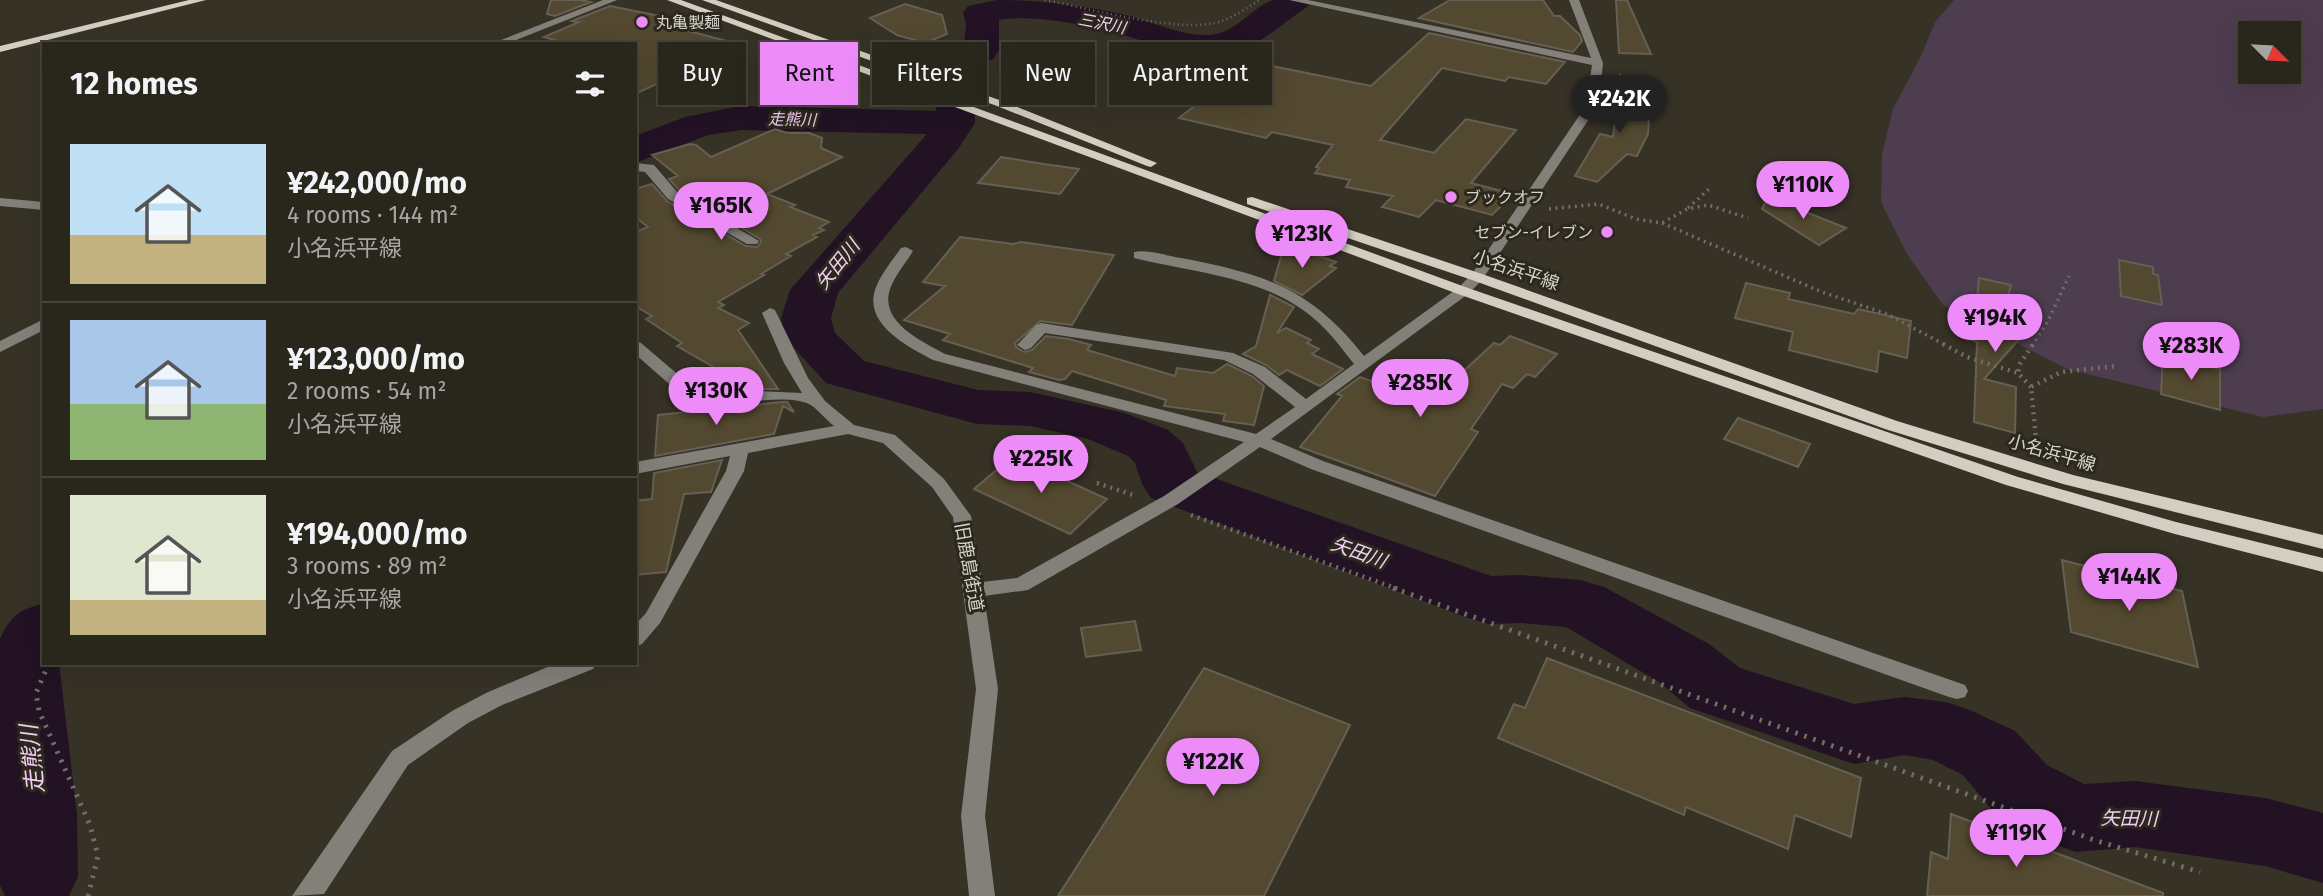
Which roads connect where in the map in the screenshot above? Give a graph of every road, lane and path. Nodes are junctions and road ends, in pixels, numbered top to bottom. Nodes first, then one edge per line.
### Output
1 (201, 0) edge
2 (612, 0) edge
3 (672, 0) edge
4 (707, 0) edge
5 (1045, 0) edge
6 (1261, 0) edge
7 (1294, 0) edge
8 (1574, 0) edge
9 (501, 42) edge
10 (0, 49) edge
11 (1598, 63) junction
12 (995, 110) junction
13 (637, 167) edge
14 (1709, 189) dead end
15 (0, 202) edge
16 (42, 206) edge
17 (1524, 208) junction
18 (1687, 209) junction
19 (1748, 218) dead end
20 (1662, 223) junction
21 (752, 241) dead end
22 (906, 251) dead end
23 (1139, 255) dead end
24 (2069, 276) dead end
25 (1477, 277) junction
26 (1463, 292) junction
27 (770, 313) dead end
28 (42, 325) edge
29 (1025, 345) dead end
30 (0, 347) edge
31 (637, 348) edge
32 (1362, 364) junction
33 (2116, 366) dead end
34 (2018, 373) junction
35 (2031, 387) junction
36 (815, 400) junction
37 (1305, 407) junction
38 (848, 429) junction
39 (1251, 445) junction
40 (740, 450) junction
41 (637, 468) edge
42 (2039, 470) junction
43 (1097, 483) dead end
44 (1167, 502) junction
45 (2323, 542) edge
46 (2323, 565) edge
47 (975, 590) junction
48 (637, 637) edge
49 (48, 665) edge
50 (579, 665) edge
51 (1957, 691) dead end
52 (2200, 872) dead end
53 (88, 896) edge
54 (305, 896) edge
55 (982, 896) edge

1 - 10 main road
2 - 9 street
3 - 12 main road, 小名浜平線
4 - 12 main road, 小名浜平線
5 - 6 path
7 - 11 street
8 - 11 street
11 - 17 street
12 - 25 main road, 小名浜平線
12 - 26 main road, 小名浜平線
13 - 21 street
14 - 18 path
15 - 16 street
17 - 20 path
17 - 25 street
18 - 19 path
18 - 20 path
20 - 34 path
22 - 39 street
23 - 32 street
24 - 34 path
25 - 26 street
25 - 42 main road, 小名浜平線
26 - 32 street
26 - 46 main road, 小名浜平線
27 - 36 street
28 - 30 street
29 - 37 street
31 - 36 street
32 - 37 street
33 - 35 path
34 - 35 path
35 - 42 path
36 - 38 street
37 - 39 street
38 - 40 street, 旧鹿島街道
38 - 47 street, 旧鹿島街道
39 - 44 street
39 - 51 street
40 - 41 street, 旧鹿島街道
40 - 48 street
42 - 45 main road, 小名浜平線
43 - 44 path
44 - 47 street
44 - 52 path
47 - 55 street, 旧鹿島街道
49 - 53 path
50 - 54 street

